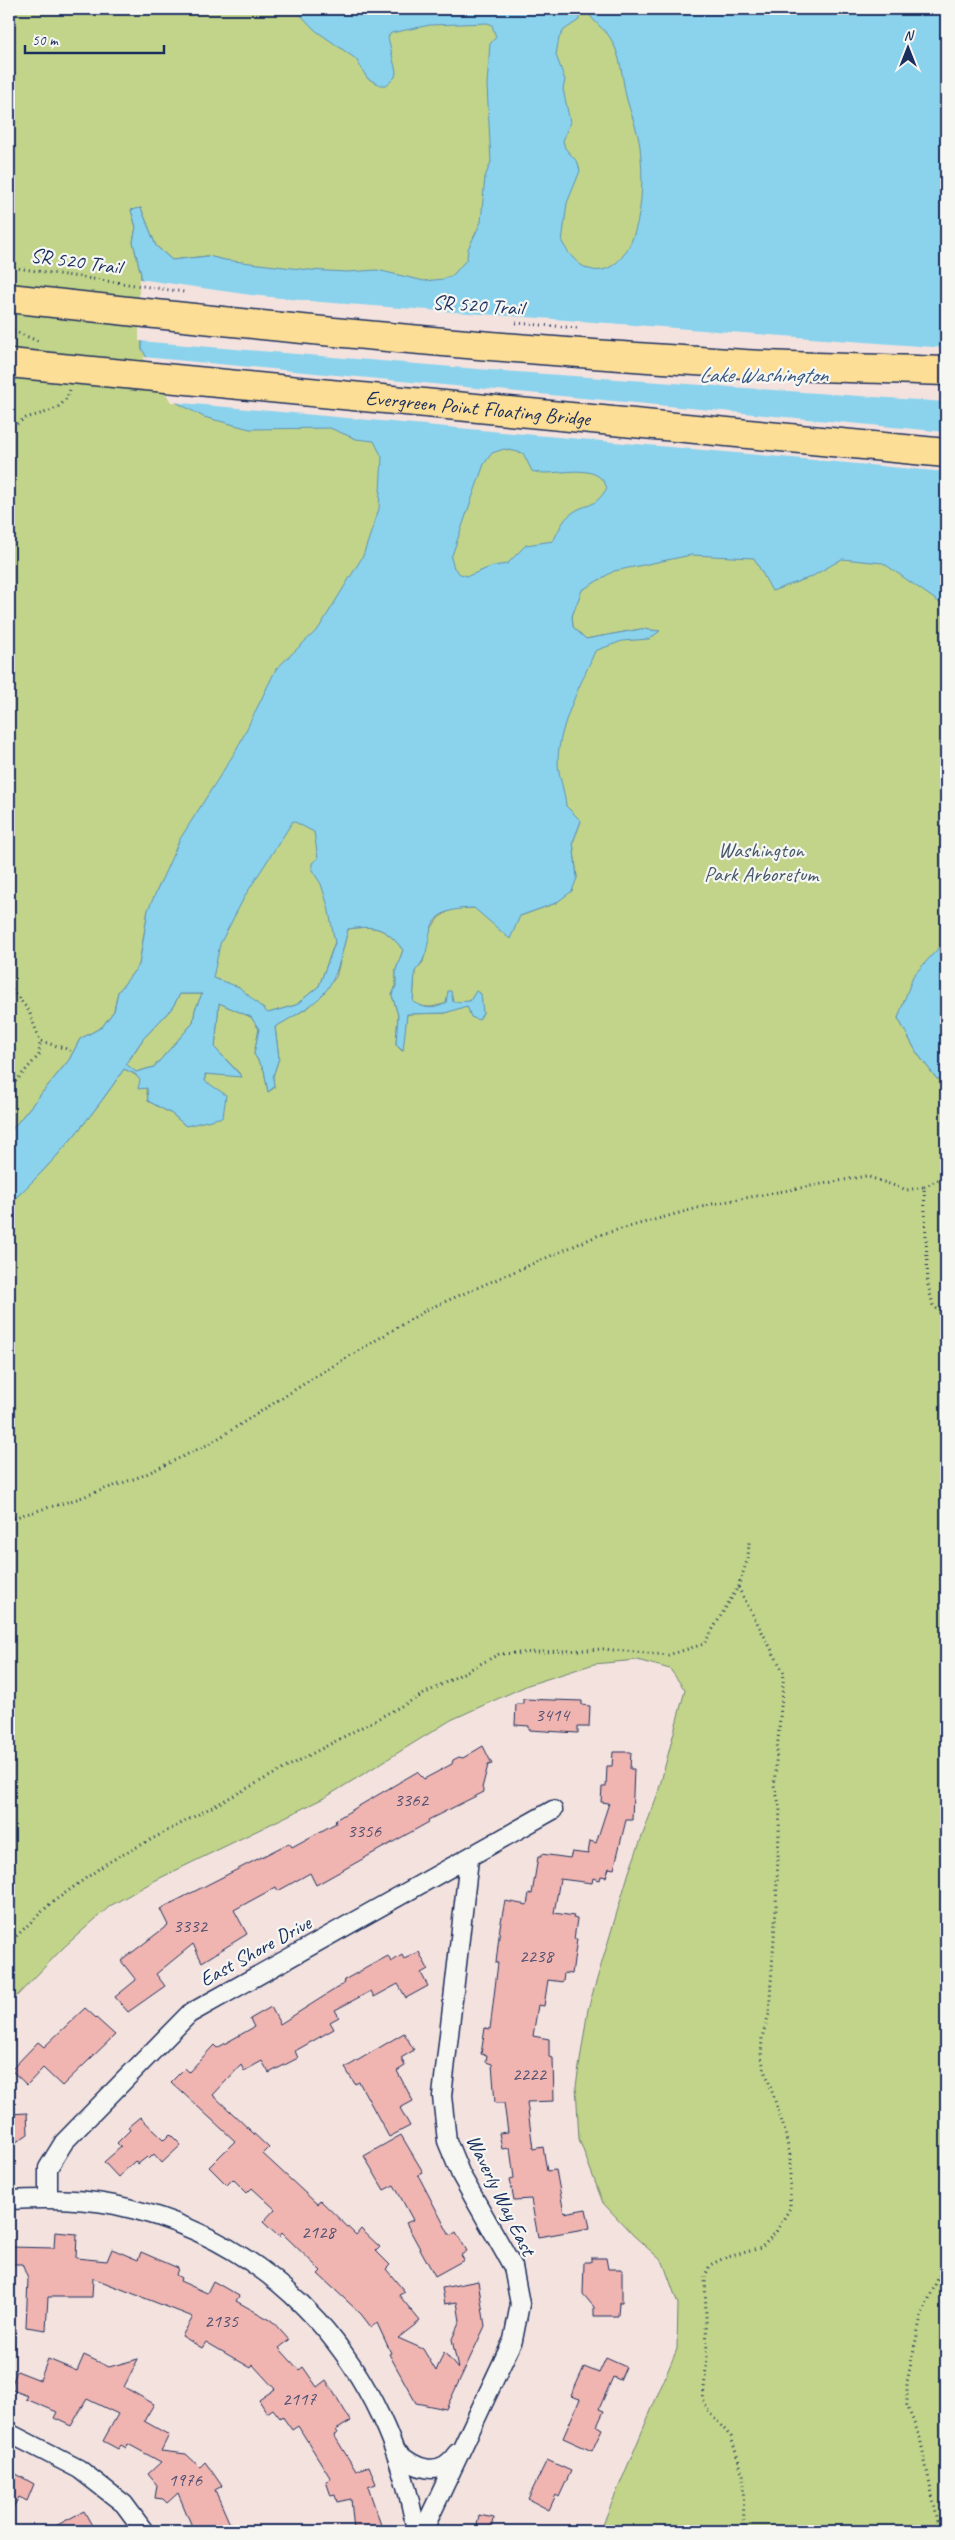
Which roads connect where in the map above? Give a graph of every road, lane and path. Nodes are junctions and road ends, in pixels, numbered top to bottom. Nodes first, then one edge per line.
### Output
1 (9, 267) edge
2 (193, 294) dead end
3 (9, 298) edge
4 (509, 323) dead end
5 (579, 328) dead end
6 (9, 363) edge
7 (946, 371) edge
8 (946, 453) edge
9 (9, 606) edge
10 (9, 648) edge
11 (9, 986) edge
12 (40, 1041) junction
13 (74, 1051) dead end
14 (9, 1089) edge
15 (946, 1176) edge
16 (924, 1187) junction
17 (946, 1319) edge
18 (9, 1519) edge
19 (749, 1542) dead end
20 (738, 1587) junction
21 (553, 1810) dead end
22 (468, 1859) junction
23 (9, 1943) edge
24 (48, 2198) junction
25 (9, 2200) edge
26 (946, 2261) edge
27 (9, 2433) edge
28 (460, 2449) junction
29 (396, 2451) junction
30 (144, 2531) edge
31 (416, 2531) edge
32 (423, 2531) edge
33 (744, 2531) edge
34 (940, 2531) edge

1 - 2 path, SR 520 Trail
3 - 7 highway
4 - 5 path, SR 520 Trail
6 - 8 highway, Evergreen Point Floating Bridge, bridge
9 - 10 path
11 - 12 path
12 - 13 path
12 - 14 path
15 - 16 path
16 - 17 path
16 - 18 path
19 - 20 path
20 - 23 path
20 - 33 path
21 - 22 street, East Shore Drive
22 - 24 street, East Shore Drive
22 - 28 street, Waverly Way East
24 - 25 street
24 - 29 street
26 - 34 path
27 - 30 street
28 - 29 street, Waverly Way East
28 - 32 street, Waverly Way East
29 - 31 street

